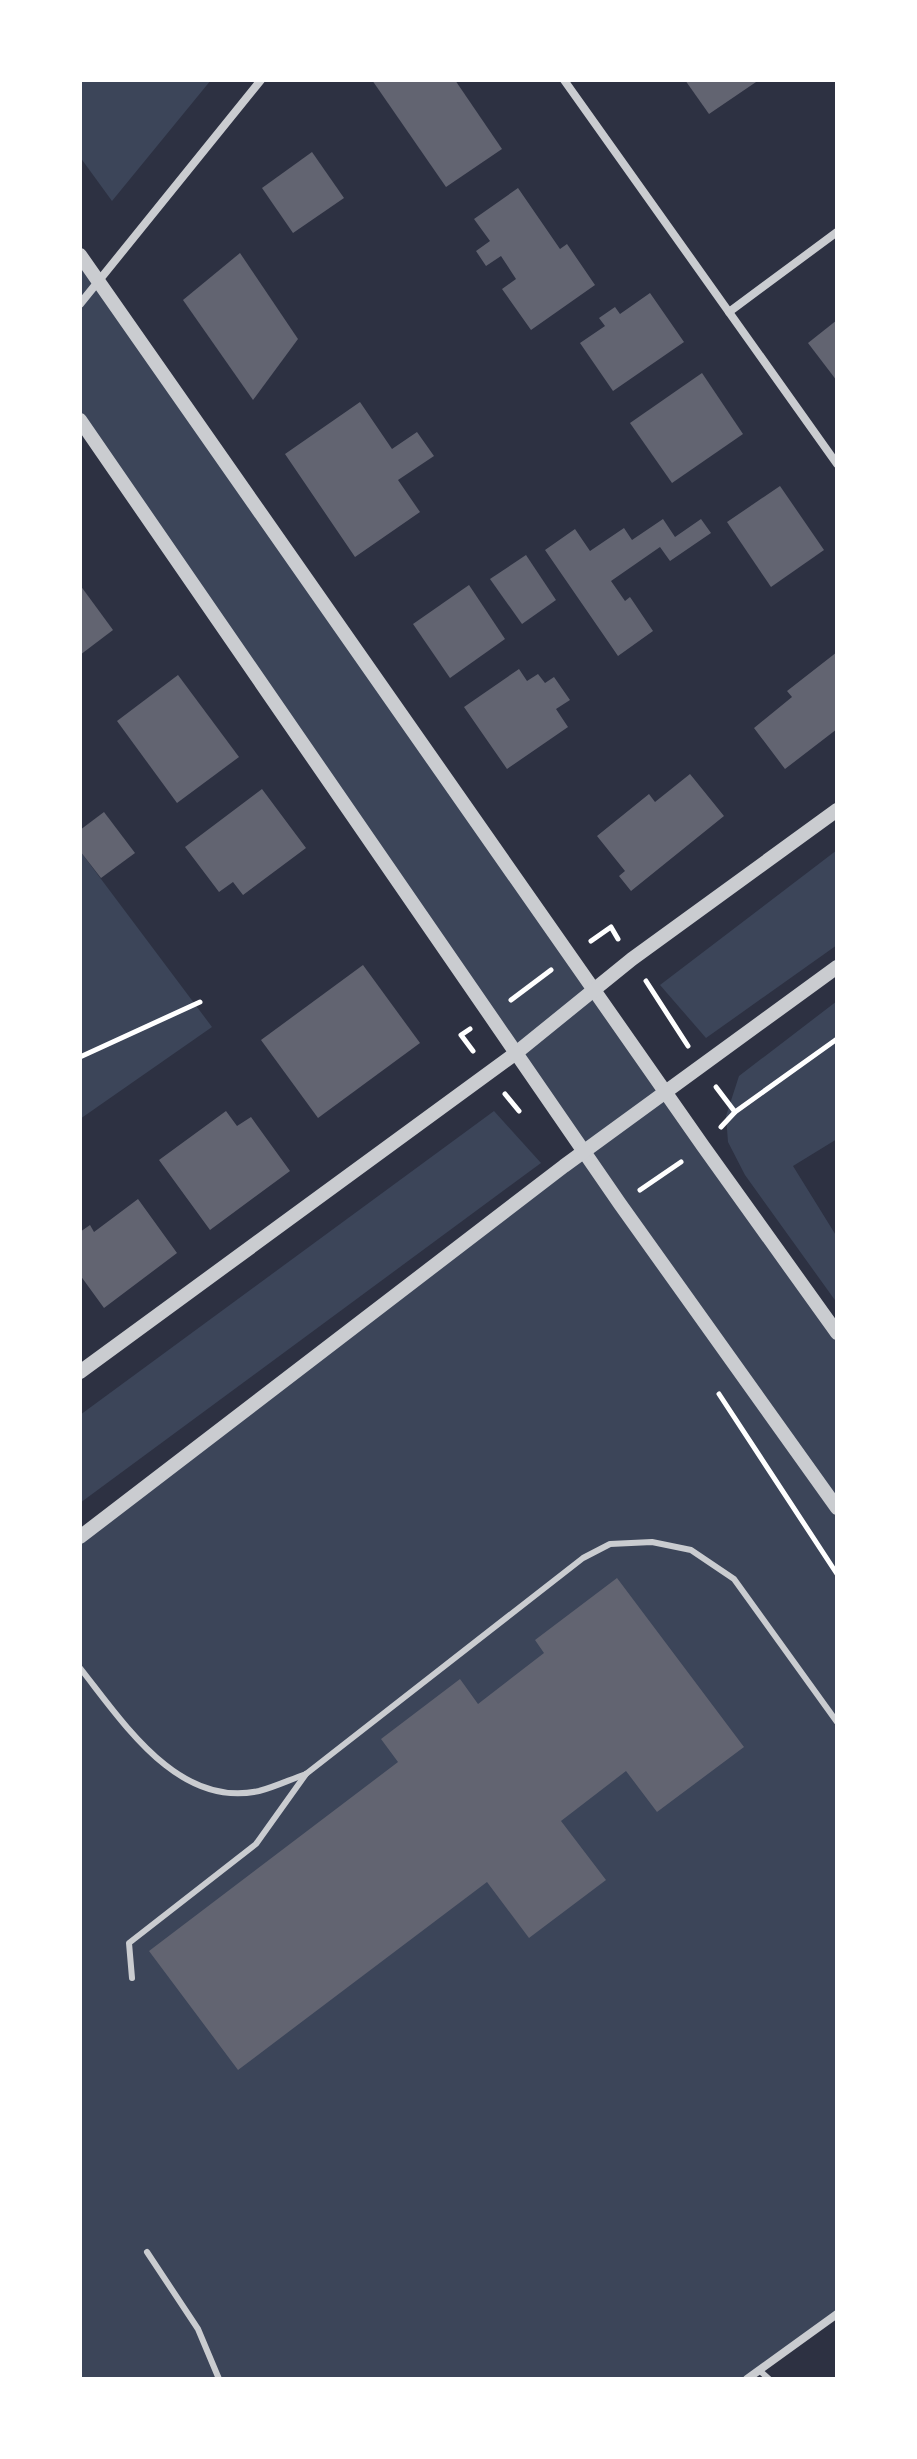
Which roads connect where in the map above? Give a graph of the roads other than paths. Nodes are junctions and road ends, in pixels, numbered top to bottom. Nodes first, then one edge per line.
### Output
1 (261, 80) edge
2 (564, 80) edge
3 (837, 232) edge
4 (80, 255) edge
5 (98, 281) junction
6 (80, 304) edge
7 (729, 312) junction
8 (80, 420) edge
9 (837, 464) edge
10 (837, 810) edge
11 (837, 967) edge
12 (593, 989) junction
13 (516, 1053) junction
14 (666, 1092) junction
15 (584, 1152) junction
16 (837, 1333) edge
17 (80, 1372) edge
18 (837, 1508) edge
19 (80, 1537) edge
20 (80, 1668) edge
21 (837, 1722) edge
22 (306, 1774) junction
23 (132, 1978) dead end
24 (147, 2252) dead end
25 (837, 2314) edge
26 (759, 2370) junction
27 (219, 2379) edge
28 (747, 2379) edge
29 (769, 2379) edge

1 - 5 street
2 - 7 street
3 - 7 street
4 - 5 street
5 - 6 street
5 - 12 street
7 - 9 street
8 - 13 street
10 - 12 street
11 - 14 street
12 - 13 street
12 - 14 street
13 - 15 street
13 - 17 street
14 - 15 street
14 - 16 street
15 - 18 street
15 - 19 street
20 - 22 lane
21 - 22 lane
22 - 23 lane
24 - 27 lane
25 - 26 street
26 - 28 street
26 - 29 lane

